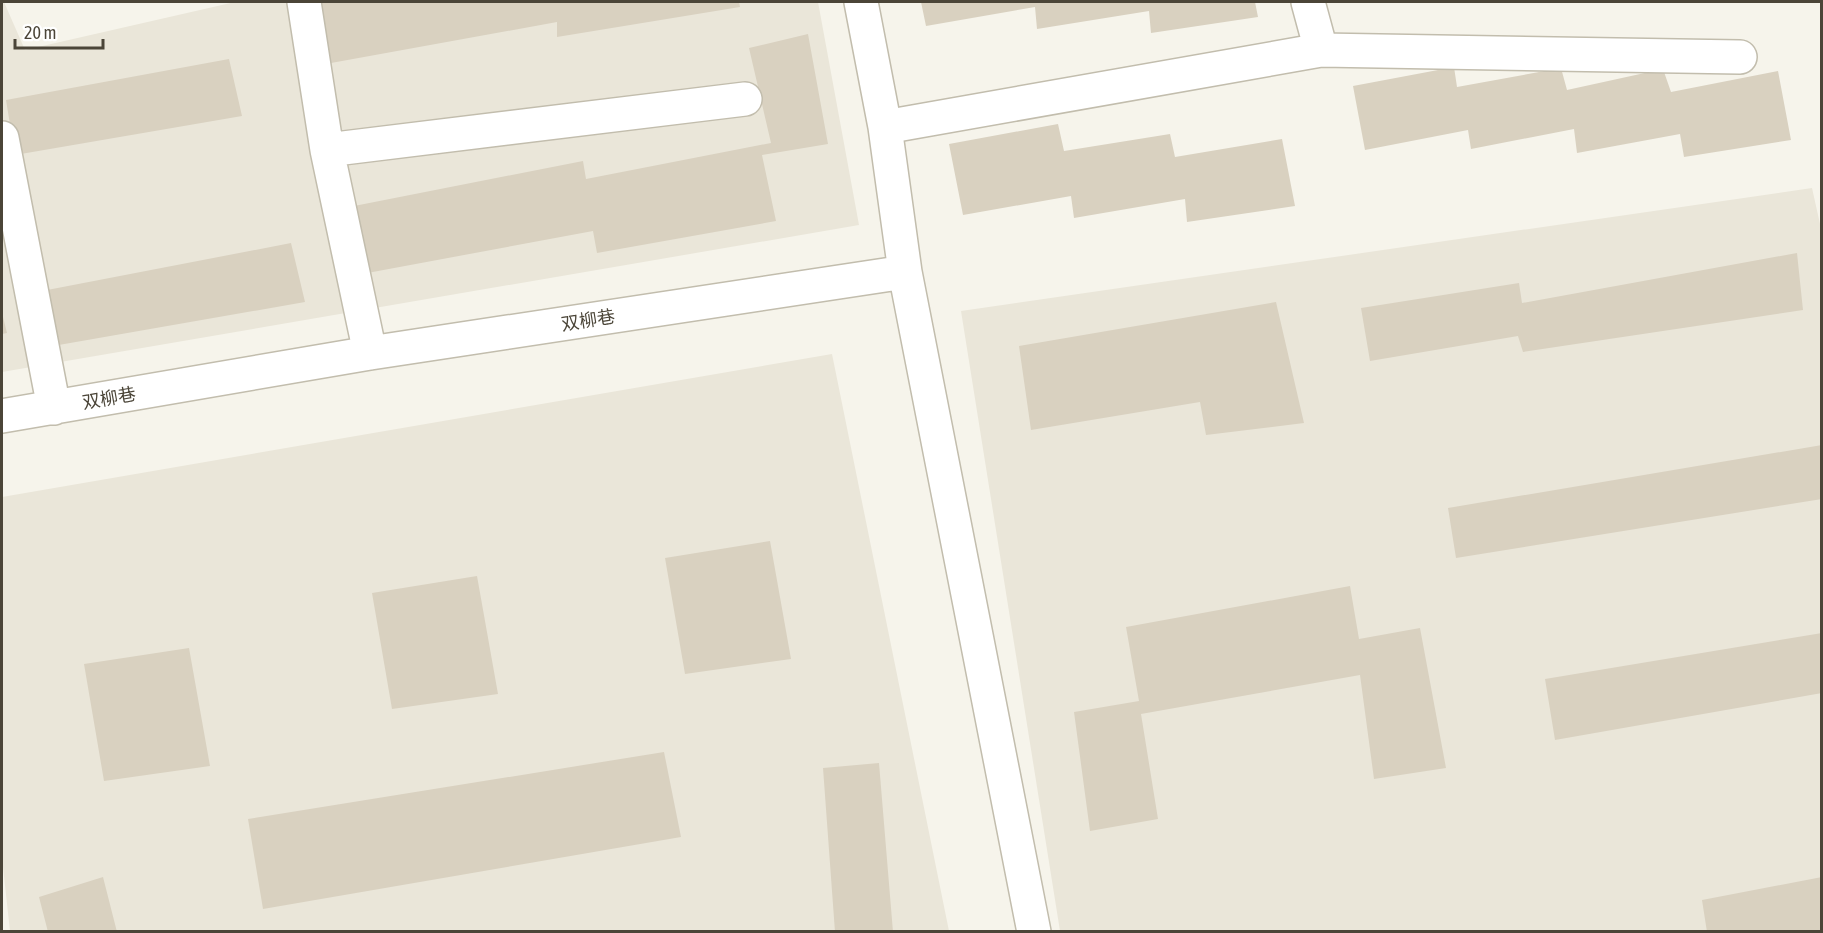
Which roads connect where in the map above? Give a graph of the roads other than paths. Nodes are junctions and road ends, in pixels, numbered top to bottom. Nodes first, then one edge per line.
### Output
1 (304, 2) edge
2 (861, 2) edge
3 (1308, 2) edge
4 (1321, 50) junction
5 (1740, 57) dead end
6 (745, 99) dead end
7 (885, 127) junction
8 (2, 138) edge
9 (327, 150) junction
10 (905, 272) junction
11 (370, 353) junction
12 (54, 408) junction
13 (2, 416) edge
14 (1034, 932) edge

1 - 9 street
2 - 7 street
3 - 4 street
4 - 5 street
4 - 7 street
6 - 9 street
7 - 10 street
8 - 12 street
9 - 11 street
10 - 11 street, 双柳巷
10 - 14 street
11 - 12 street, 双柳巷
12 - 13 street, 双柳巷

